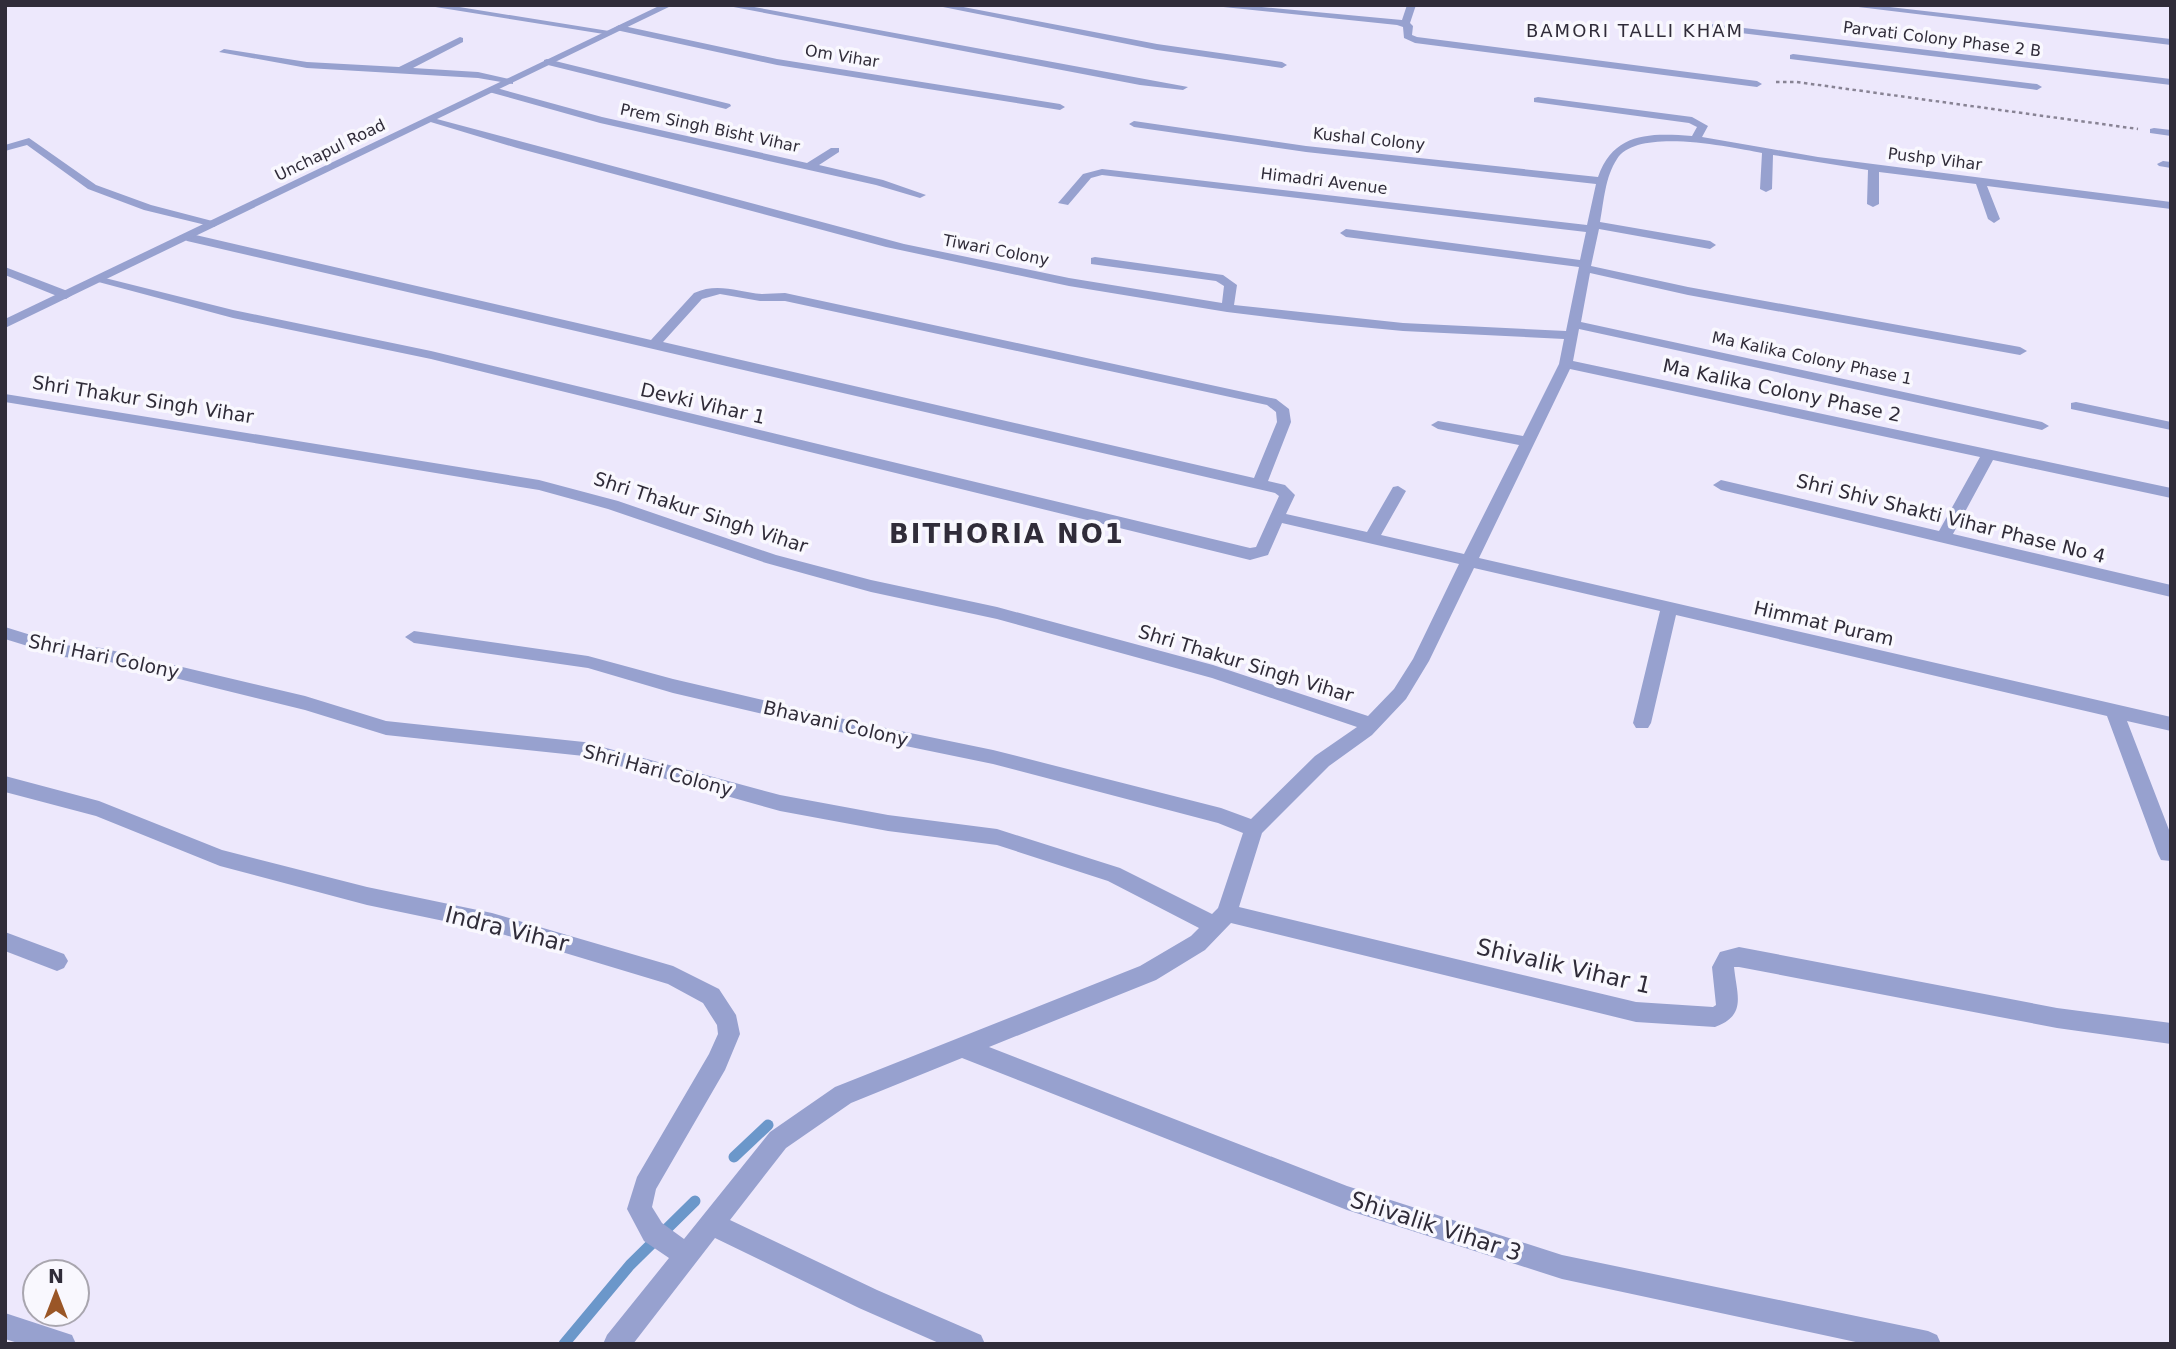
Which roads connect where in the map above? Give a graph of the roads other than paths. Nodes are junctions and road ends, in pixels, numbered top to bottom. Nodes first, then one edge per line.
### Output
1 (427, 5) edge
2 (669, 5) edge
3 (727, 5) edge
4 (937, 5) edge
5 (1208, 5) edge
6 (1412, 5) edge
7 (1846, 5) edge
8 (1405, 24) junction
9 (1710, 27) dead end
10 (615, 30) junction
11 (460, 40) dead end
12 (1825, 41) junction
13 (2171, 43) edge
14 (224, 52) dead end
15 (1793, 57) dead end
16 (1827, 61) junction
17 (547, 62) junction
18 (1282, 65) dead end
19 (400, 71) junction
20 (509, 82) junction
21 (2171, 82) edge
22 (1757, 84) road end
23 (1183, 87) dead end
24 (2038, 87) dead end
25 (493, 90) junction
26 (1538, 100) dead end
27 (726, 106) dead end
28 (1060, 107) dead end
29 (429, 120) junction
30 (1134, 124) dead end
31 (2154, 131) road end
32 (2171, 134) edge
33 (1695, 140) junction
34 (5, 148) edge
35 (835, 150) dead end
36 (1768, 152) junction
37 (810, 166) junction
38 (1874, 167) junction
39 (1602, 181) junction
40 (1980, 181) junction
41 (1766, 189) dead end
42 (920, 195) dead end
43 (1064, 203) dead end
44 (1873, 204) dead end
45 (2171, 206) edge
46 (1994, 219) dead end
47 (214, 223) junction
48 (1593, 227) junction
49 (1346, 233) dead end
50 (187, 237) junction
51 (1710, 245) dead end
52 (1095, 261) dead end
53 (1585, 266) junction
54 (5, 271) edge
55 (97, 280) junction
56 (66, 295) junction
57 (1227, 308) junction
58 (5, 324) edge
59 (1572, 330) junction
60 (653, 345) junction
61 (2020, 351) dead end
62 (1566, 364) junction
63 (5, 398) edge
64 (2076, 406) dead end
65 (1438, 425) dead end
66 (2042, 426) dead end
67 (2171, 426) edge
68 (1529, 442) junction
69 (1989, 454) junction
70 (1259, 484) junction
71 (1721, 485) dead end
72 (1398, 491) dead end
73 (2171, 493) edge
74 (1279, 517) junction
75 (1944, 536) junction
76 (1371, 539) junction
77 (1468, 561) junction
78 (2171, 591) edge
79 (1669, 610) junction
80 (5, 633) edge
81 (414, 637) dead end
82 (2115, 710) junction
83 (1642, 723) dead end
84 (1370, 724) junction
85 (2171, 724) edge
86 (5, 784) edge
87 (1254, 829) junction
88 (2168, 854) dead end
89 (1222, 920) junction
90 (5, 942) edge
91 (57, 961) dead end
92 (2171, 1034) edge
93 (961, 1047) junction
94 (710, 1223) junction
95 (668, 1243) junction
96 (5, 1326) edge
97 (63, 1344) edge
98 (616, 1344) edge
99 (972, 1344) edge
100 (1928, 1344) edge

1 - 10 street, Om Vihar
2 - 10 street, Unchapul Road
3 - 23 street
4 - 18 street
5 - 8 street
6 - 8 street
7 - 13 street
8 - 22 street
9 - 12 street, Parvati Colony Phase 2 B
10 - 17 street, Unchapul Road
10 - 28 street, Om Vihar
11 - 19 street
12 - 16 street
12 - 21 street, Parvati Colony Phase 2 B
14 - 19 street
15 - 16 street
16 - 24 street
17 - 20 street, Unchapul Road
17 - 27 street
19 - 20 street
20 - 25 street, Unchapul Road
25 - 29 street, Unchapul Road
25 - 37 street, Prem Singh Bisht Vihar
26 - 33 street
29 - 47 street, Unchapul Road
29 - 57 street, Tiwari Colony
30 - 39 street, Kushal Colony
31 - 32 street
33 - 36 street, Pushp Vihar
33 - 39 street, Pushp Vihar
34 - 47 street
35 - 37 street
36 - 38 street, Pushp Vihar
36 - 41 street
37 - 42 street, Prem Singh Bisht Vihar
38 - 40 street, Pushp Vihar
38 - 44 street
39 - 48 street
40 - 45 street, Pushp Vihar
40 - 46 street
43 - 48 street, Himadri Avenue
47 - 50 street, Unchapul Road
48 - 51 street, Himadri Avenue
48 - 53 street
49 - 53 street
50 - 55 street, Unchapul Road
50 - 60 street
52 - 57 street
53 - 59 street
53 - 61 street
54 - 56 street
55 - 56 street, Unchapul Road
55 - 74 street, Devki Vihar 1
56 - 58 street, Unchapul Road
57 - 59 street, Tiwari Colony
59 - 62 street
59 - 66 street, Ma Kalika Colony Phase 1
60 - 70 street
60 - 70 street
62 - 68 street
62 - 69 street, Ma Kalika Colony Phase 2
63 - 84 street, Shri Thakur Singh Vihar
64 - 67 street
65 - 68 street
68 - 77 street
69 - 73 street, Ma Kalika Colony Phase 2
69 - 75 street
70 - 74 street
71 - 75 street, Shri Shiv Shakti Vihar Phase No 4
72 - 76 street
74 - 76 street, Himmat Puram
75 - 78 street, Shri Shiv Shakti Vihar Phase No 4
76 - 77 street, Himmat Puram
77 - 79 street, Himmat Puram
77 - 84 street
79 - 82 street, Himmat Puram
79 - 83 street
80 - 89 street, Shri Hari Colony
81 - 87 street, Bhavani Colony
82 - 85 street, Himmat Puram
82 - 88 street
84 - 87 street
86 - 95 street, Indra Vihar
87 - 89 street
89 - 92 street, Shivalik Vihar 1
89 - 93 street
90 - 91 street
93 - 94 street
93 - 100 street, Shivalik Vihar 3
94 - 95 street
94 - 99 street
95 - 98 street
96 - 97 street

